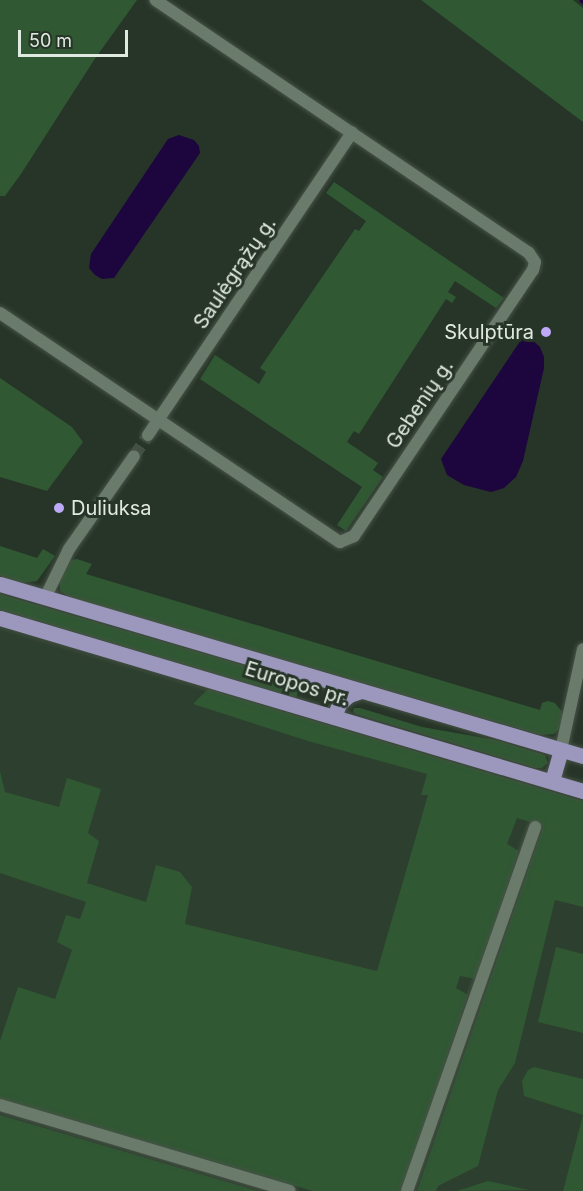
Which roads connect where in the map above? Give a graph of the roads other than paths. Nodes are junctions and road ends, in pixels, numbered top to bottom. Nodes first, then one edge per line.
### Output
1 (156, 0) edge
2 (352, 132) junction
3 (0, 313) edge
4 (159, 420) junction
5 (148, 435) tunnel mouth
6 (134, 456) tunnel mouth
7 (0, 584) edge
8 (45, 598) junction
9 (0, 618) edge
10 (583, 649) edge
11 (361, 691) junction
12 (334, 717) junction
13 (561, 750) junction
14 (583, 756) edge
15 (552, 782) junction
16 (583, 791) edge
17 (535, 827) dead end
18 (0, 1105) edge
19 (291, 1191) edge
20 (407, 1191) edge

1 - 2 street, Gebenių g.
2 - 4 street, Saulėgrąžų g.
2 - 4 street, Gebenių g.
3 - 4 street, Gebenių g.
4 - 5 street, Saulėgrąžų g.
6 - 8 street
7 - 8 main road, Europos pr.
8 - 11 main road, Europos pr.
9 - 12 main road, Europos pr.
10 - 13 street
11 - 12 main road
11 - 13 main road, Europos pr.
12 - 15 main road, Europos pr.
13 - 14 main road, Europos pr.
13 - 15 main road
15 - 16 main road, Europos pr.
17 - 20 street
18 - 19 street

